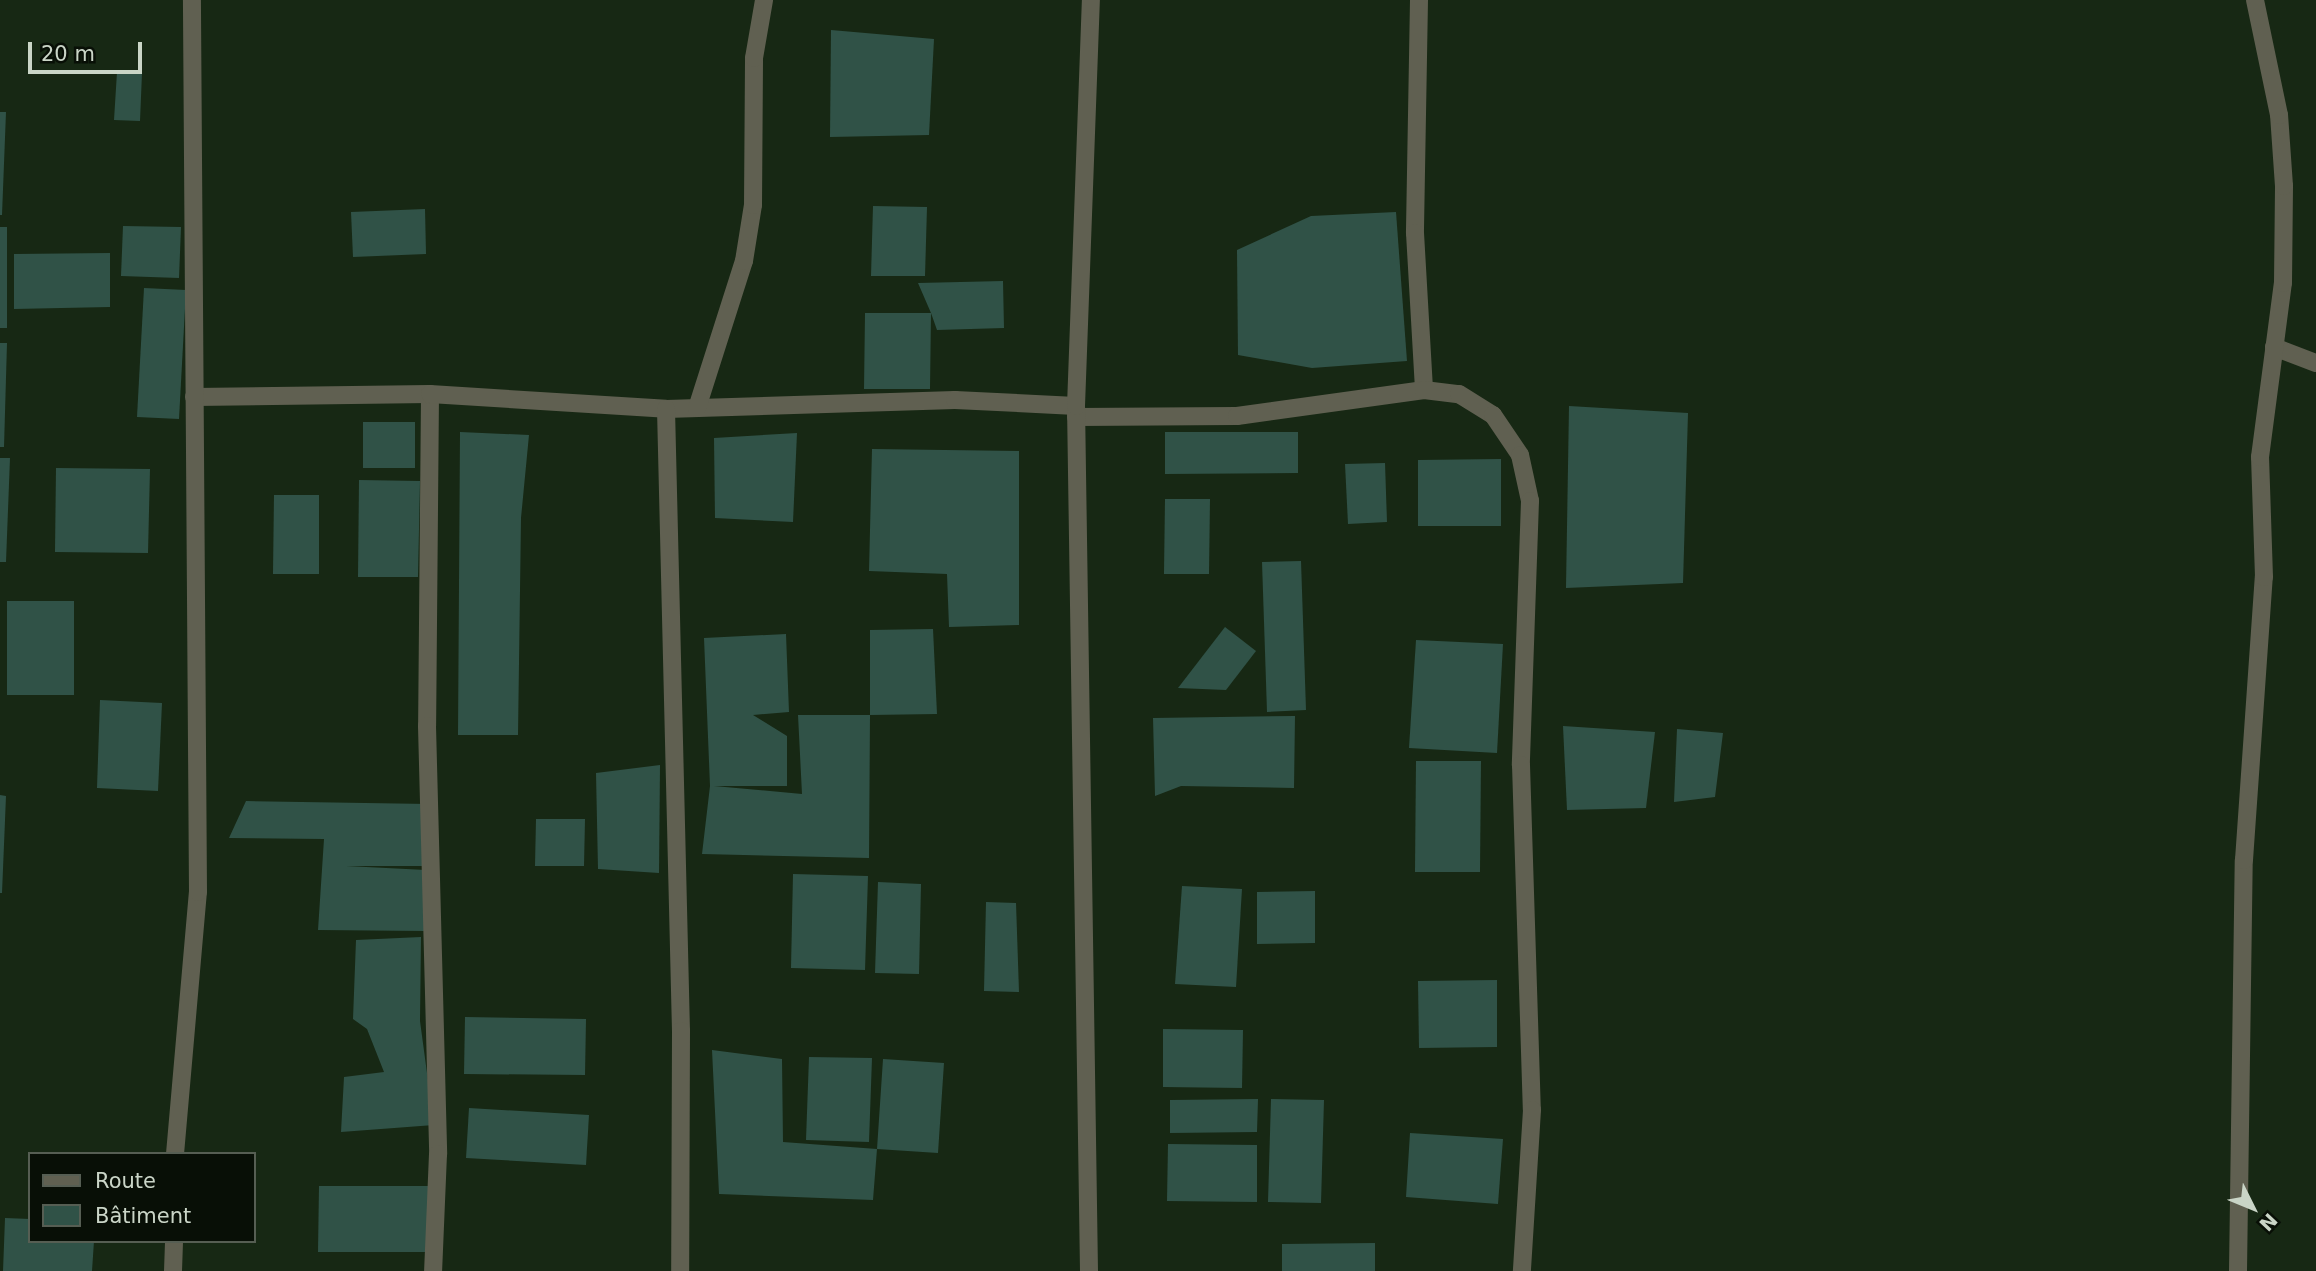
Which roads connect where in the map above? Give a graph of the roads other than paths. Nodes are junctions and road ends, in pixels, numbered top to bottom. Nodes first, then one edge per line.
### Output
1 (192, 0) edge
2 (764, 0) edge
3 (1091, 0) edge
4 (1419, 0) edge
5 (2255, 0) edge
6 (2274, 347) junction
7 (2316, 363) edge
8 (1424, 390) junction
9 (430, 394) junction
10 (194, 397) junction
11 (698, 408) junction
12 (666, 409) junction
13 (1076, 411) junction
14 (175, 1152) edge
15 (174, 1243) edge
16 (173, 1271) edge
17 (433, 1271) edge
18 (680, 1271) edge
19 (1089, 1271) edge
20 (1522, 1271) edge
21 (2238, 1271) edge

1 - 10 street
2 - 11 street
3 - 13 street
4 - 8 street
5 - 6 street
6 - 7 street
6 - 21 street
8 - 13 street
8 - 20 street
9 - 10 street
9 - 12 street
9 - 17 street
10 - 14 street
11 - 12 street
11 - 13 street
12 - 18 street
13 - 19 street
15 - 16 street

